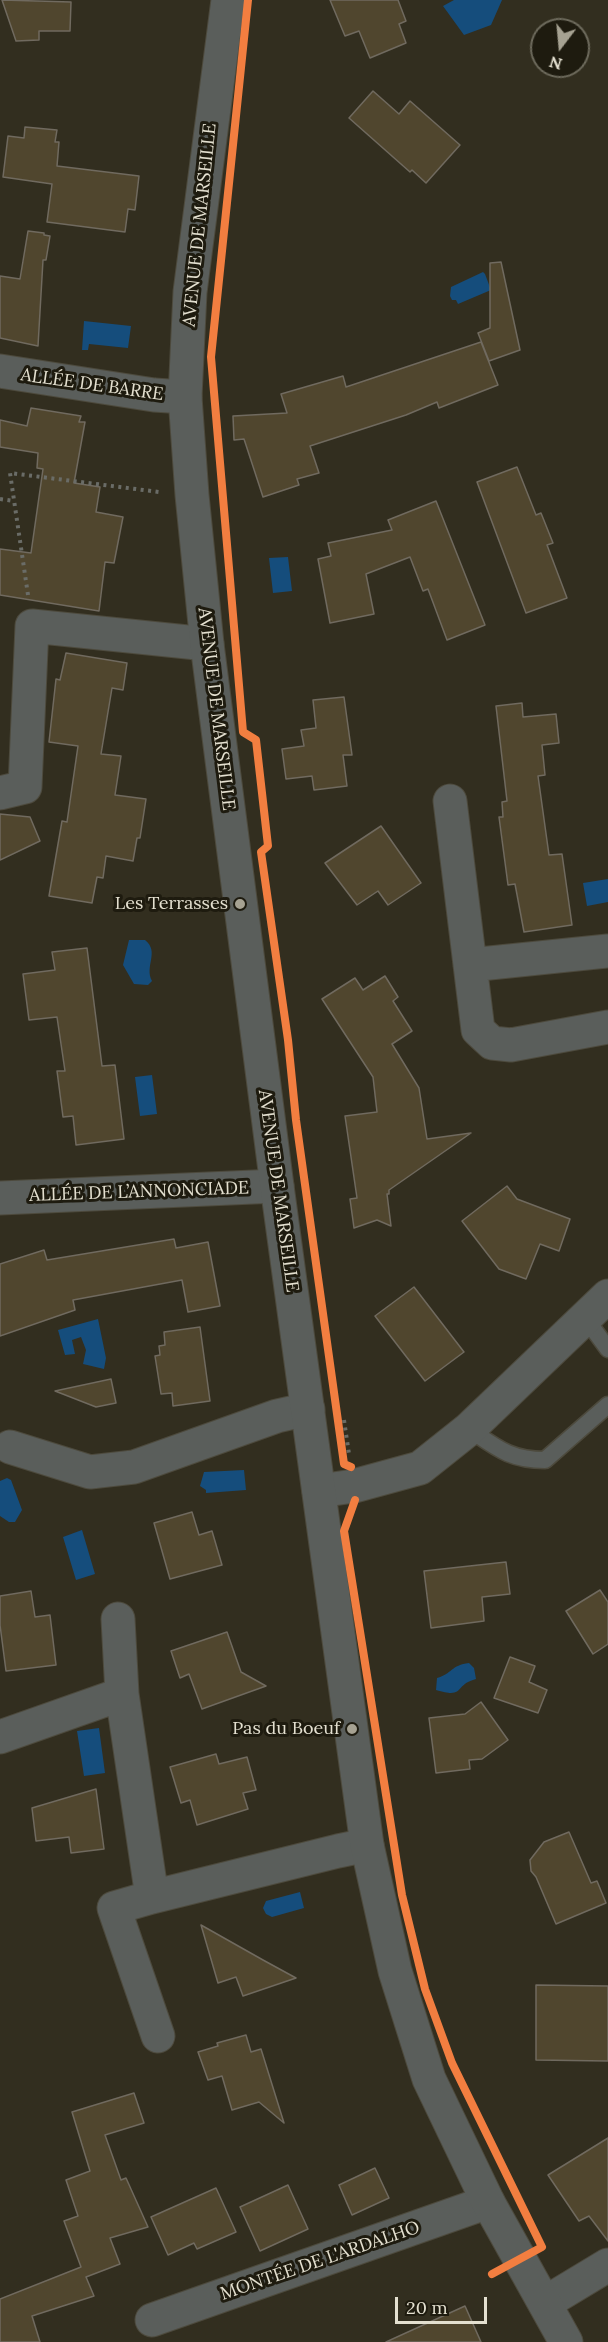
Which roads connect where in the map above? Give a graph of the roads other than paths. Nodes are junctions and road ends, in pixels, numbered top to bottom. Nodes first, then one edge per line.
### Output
1 (228, 0) edge
2 (0, 371) edge
3 (185, 397) junction
4 (207, 644) junction
5 (0, 793) edge
6 (450, 801) dead end
7 (608, 951) edge
8 (470, 965) junction
9 (608, 1027) edge
10 (277, 1186) junction
11 (0, 1198) edge
12 (597, 1307) edge
13 (608, 1349) edge
14 (608, 1405) edge
15 (323, 1413) junction
16 (469, 1429) junction
17 (10, 1447) dead end
18 (319, 1491) junction
19 (118, 1619) dead end
20 (122, 1694) junction
21 (0, 1737) edge
22 (368, 1845) junction
23 (152, 1897) junction
24 (158, 2036) dead end
25 (488, 2202) junction
26 (608, 2265) edge
27 (545, 2303) junction
28 (152, 2320) dead end
29 (566, 2342) edge

1 - 3 street, AVENUE DE MARSEILLE
2 - 3 street, ALLÉE DE BARRE
3 - 4 street, AVENUE DE MARSEILLE
4 - 5 street
4 - 10 street, AVENUE DE MARSEILLE
6 - 8 street
7 - 8 street
8 - 9 street
10 - 11 street, ALLÉE DE L’ANNONCIADE
10 - 15 street, AVENUE DE MARSEILLE
12 - 13 lane
12 - 16 street
14 - 16 lane
15 - 17 street
15 - 18 street, AVENUE DE MARSEILLE
16 - 18 street
18 - 22 street, AVENUE DE MARSEILLE
19 - 20 street
20 - 21 street
20 - 23 street
22 - 23 street
22 - 25 street, AVENUE DE MARSEILLE
23 - 24 street
25 - 27 street, AVENUE DE MARSEILLE
25 - 28 street, MONTÉE DE L'ARDALHO
26 - 27 street
27 - 29 street, AVENUE DE MARSEILLE

